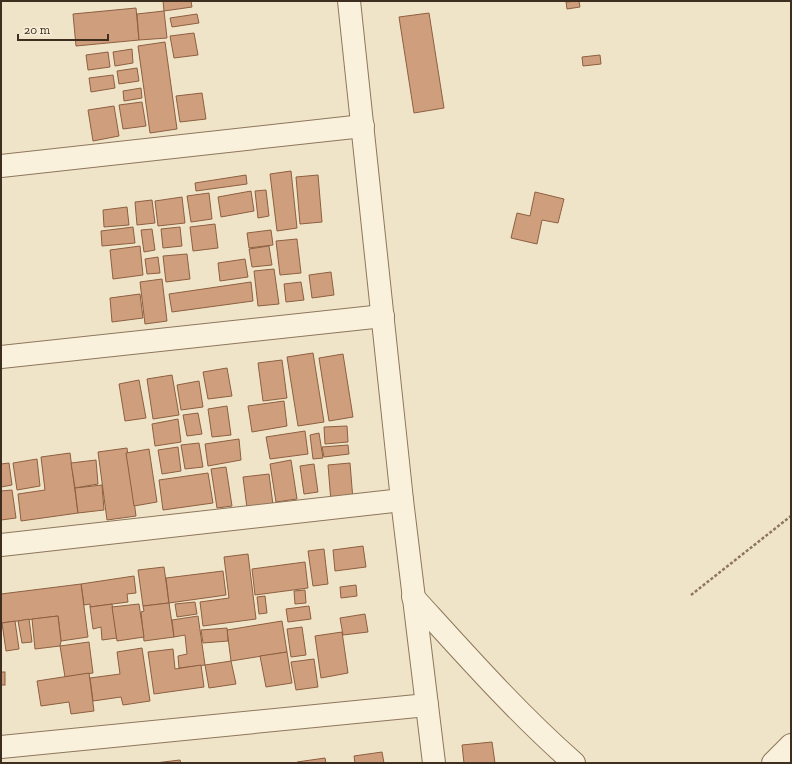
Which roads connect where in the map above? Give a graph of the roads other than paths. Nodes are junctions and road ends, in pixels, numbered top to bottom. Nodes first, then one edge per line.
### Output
1 (349, 1) edge
2 (363, 126) junction
3 (1, 166) edge
4 (383, 316) junction
5 (1, 357) edge
6 (402, 500) junction
7 (1, 546) edge
8 (414, 596) junction
9 (427, 705) junction
10 (791, 745) edge
11 (1, 748) edge
12 (434, 763) edge
13 (574, 763) edge
14 (773, 763) edge

1 - 2 street
2 - 3 street
2 - 4 street
4 - 5 street
4 - 6 street
6 - 7 street
6 - 8 street
8 - 9 street
8 - 13 street
9 - 11 street
9 - 12 street
10 - 14 street

